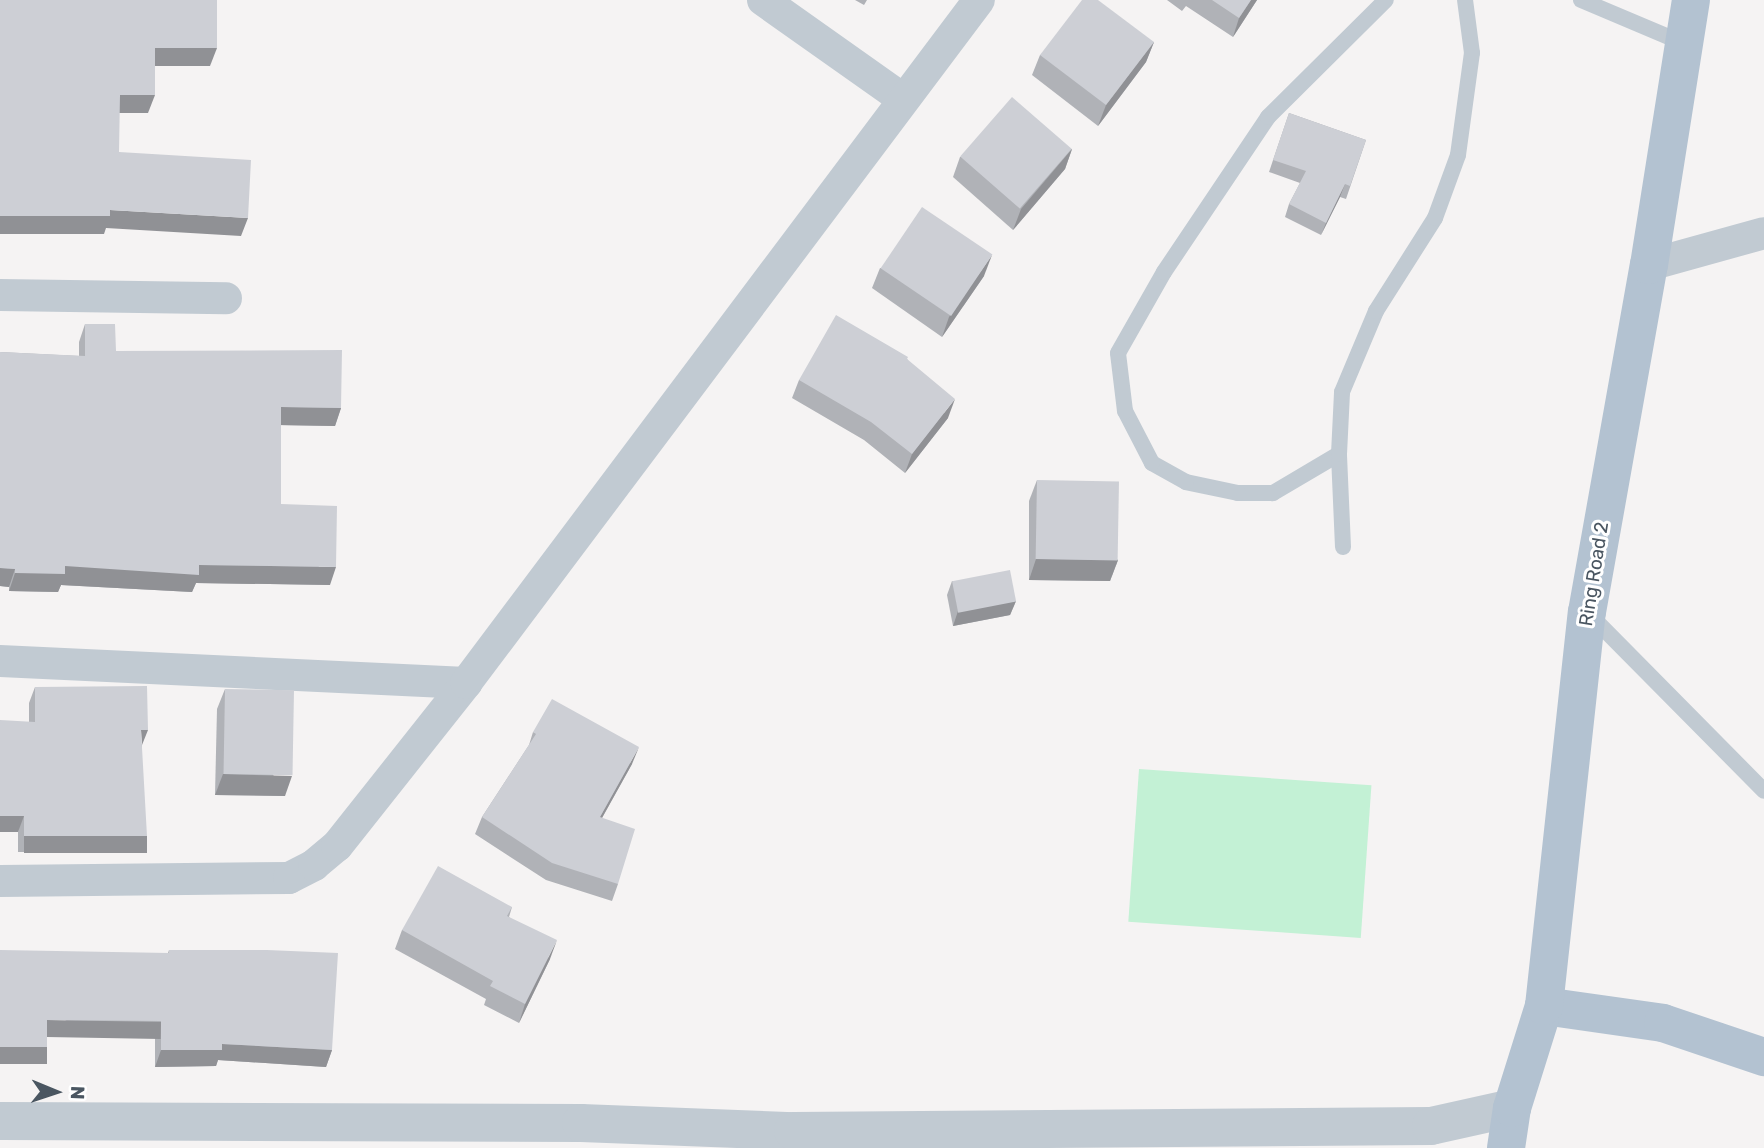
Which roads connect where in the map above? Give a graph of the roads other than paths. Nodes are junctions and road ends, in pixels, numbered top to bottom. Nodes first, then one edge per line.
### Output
1 (763, 0) edge
2 (979, 0) edge
3 (1386, 0) edge
4 (1465, 0) edge
5 (1581, 0) edge
6 (1691, 0) edge
7 (1683, 43) junction
8 (903, 99) junction
9 (1764, 233) edge
10 (1649, 265) junction
11 (0, 295) edge
12 (226, 298) dead end
13 (1339, 454) junction
14 (1343, 547) dead end
15 (1587, 612) junction
16 (0, 661) edge
17 (466, 683) junction
18 (1764, 791) edge
19 (0, 881) edge
20 (1545, 1006) junction
21 (1764, 1057) edge
22 (1512, 1108) junction
23 (0, 1121) edge
24 (1506, 1148) edge

1 - 8 street
2 - 8 street
3 - 13 lane
4 - 13 lane
5 - 7 lane
6 - 7 main road, Ring Road 2
7 - 10 main road, Ring Road 2
8 - 17 street
9 - 10 street
10 - 15 main road, Ring Road 2
11 - 12 street
13 - 14 lane
15 - 18 lane
15 - 20 main road, Ring Road 2
16 - 17 street
17 - 19 street
20 - 21 main road
20 - 22 main road, Ring Road 2
22 - 23 street
22 - 24 main road, Ring Road 2

